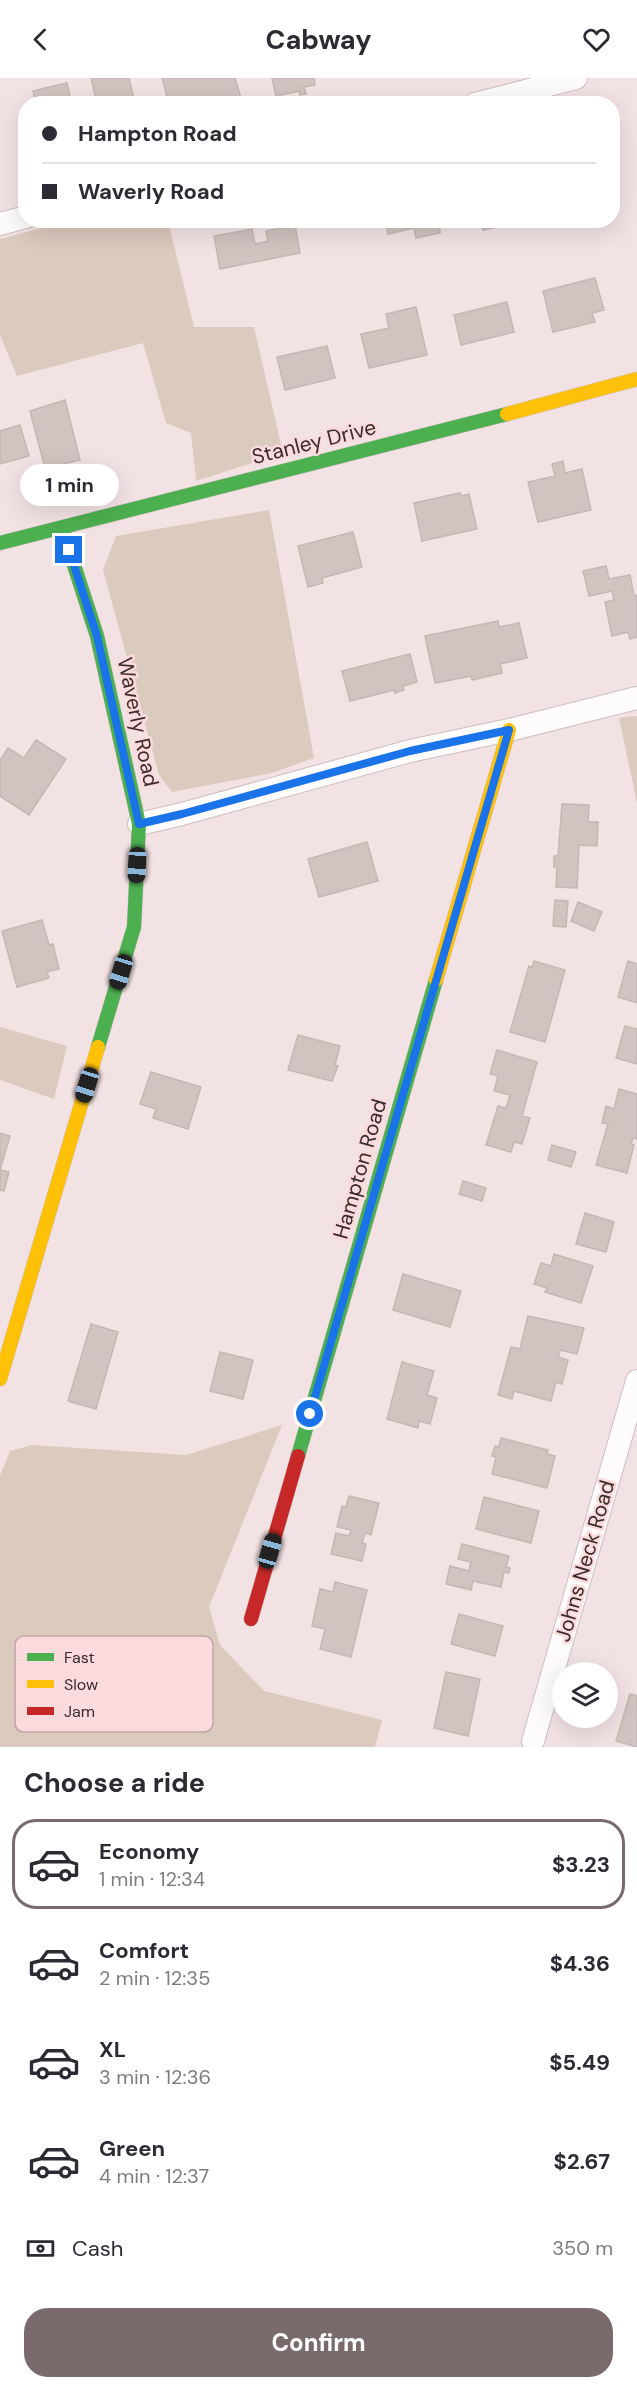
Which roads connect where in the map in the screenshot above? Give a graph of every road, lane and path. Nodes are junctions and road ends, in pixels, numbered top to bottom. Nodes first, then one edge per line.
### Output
1 (576, 78) edge
2 (506, 96) edge
3 (18, 219) edge
4 (0, 224) edge
5 (637, 379) edge
6 (62, 528) junction
7 (0, 543) edge
8 (637, 698) edge
9 (509, 730) junction
10 (139, 824) junction
11 (0, 1379) edge
12 (637, 1381) edge
13 (250, 1619) dead end
14 (533, 1741) dead end

1 - 2 street
3 - 4 street
5 - 6 street, Stanley Drive
6 - 7 street, Stanley Drive
6 - 10 street, Waverly Road
8 - 9 street
9 - 10 street
9 - 13 street, Hampton Road
10 - 11 street, Waverly Road
12 - 14 street, Johns Neck Road

